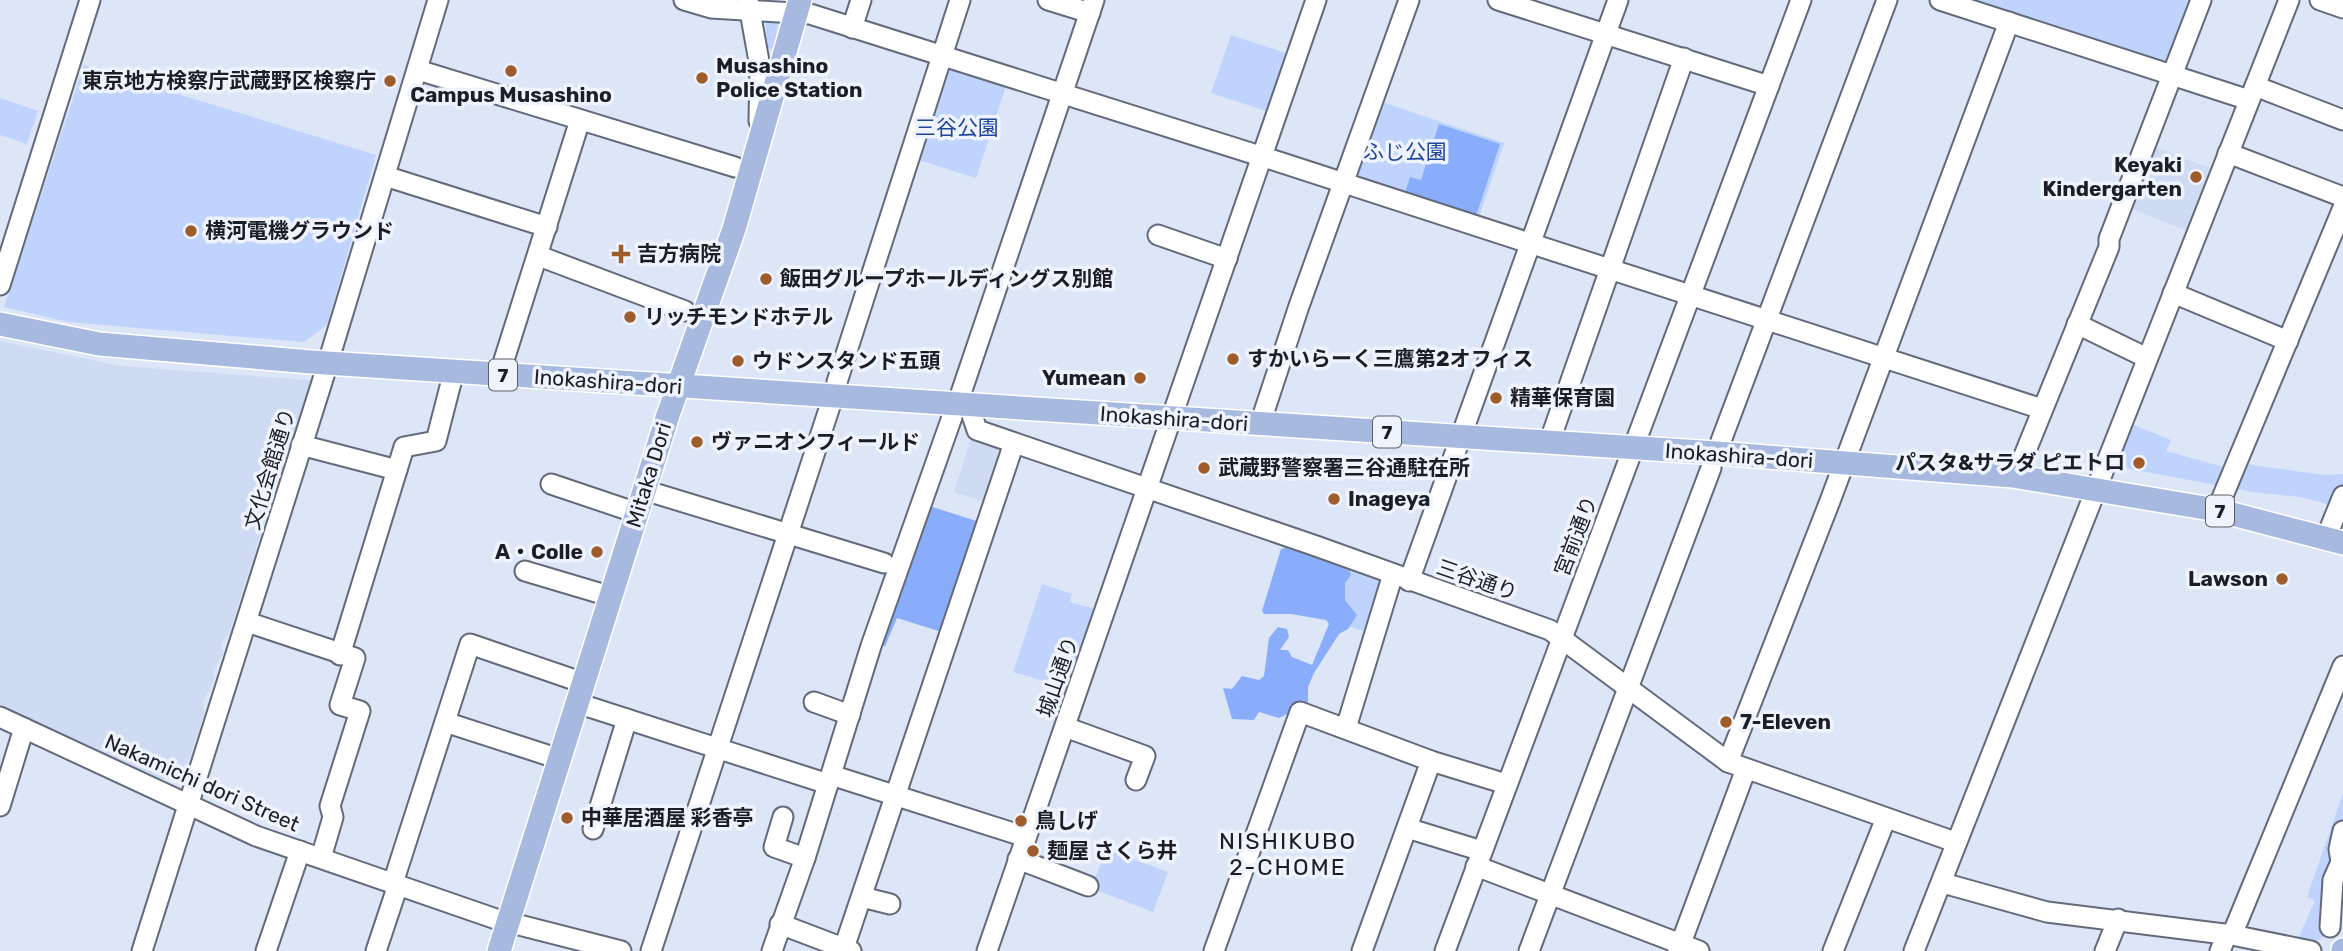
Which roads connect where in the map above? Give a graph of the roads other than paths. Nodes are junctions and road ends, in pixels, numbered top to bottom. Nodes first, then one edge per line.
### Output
1 (90, 0) edge
2 (438, 0) edge
3 (684, 0) edge
4 (861, 0) edge
5 (960, 0) edge
6 (1048, 0) edge
7 (1316, 0) edge
8 (1409, 0) edge
9 (1498, 0) edge
10 (1618, 0) edge
11 (1801, 0) edge
12 (1887, 0) edge
13 (1940, 0) edge
14 (2201, 0) edge
15 (2289, 0) edge
16 (2320, 0) edge
17 (1519, 3) edge
18 (749, 5) edge
19 (798, 6) edge
20 (1092, 7) edge
21 (2343, 8) edge
22 (2009, 22) junction
23 (852, 28) junction
24 (1606, 34) junction
25 (940, 55) junction
26 (1684, 58) junction
27 (418, 70) junction
28 (2172, 75) junction
29 (1769, 86) junction
30 (2252, 93) junction
31 (1061, 95) junction
32 (580, 120) junction
33 (2343, 120) edge
34 (755, 147) junction
35 (2228, 153) junction
36 (1262, 156) junction
37 (735, 167) dead end
38 (385, 176) junction
39 (1344, 183) junction
40 (2343, 197) edge
41 (2343, 208) edge
42 (547, 227) junction
43 (1158, 235) dead end
44 (1531, 243) junction
45 (539, 256) junction
46 (1227, 259) junction
47 (1612, 270) junction
48 (0, 285) edge
49 (2173, 293) junction
50 (1691, 296) junction
51 (685, 311) dead end
52 (1766, 319) junction
53 (0, 324) edge
54 (2077, 324) junction
55 (2288, 341) junction
56 (1882, 357) junction
57 (2147, 358) junction
58 (505, 360) dead end
59 (328, 363) junction
60 (454, 371) junction
61 (677, 387) junction
62 (835, 389) junction
63 (2042, 409) junction
64 (959, 410) junction
65 (1173, 418) junction
66 (1260, 424) junction
67 (1460, 438) junction
68 (1721, 441) dead end
69 (1014, 443) junction
70 (1549, 443) junction
71 (302, 445) junction
72 (1634, 449) junction
73 (2023, 458) dead end
74 (1843, 464) junction
75 (1711, 468) dead end
76 (397, 470) junction
77 (551, 484) dead end
78 (2095, 488) junction
79 (644, 490) junction
80 (1147, 490) junction
81 (2343, 496) edge
82 (2217, 510) junction
83 (637, 513) junction
84 (788, 533) junction
85 (2334, 540) edge
86 (884, 563) dead end
87 (525, 571) dead end
88 (1401, 578) junction
89 (599, 593) dead end
90 (247, 622) junction
91 (1561, 639) junction
92 (340, 655) junction
93 (2343, 666) edge
94 (572, 679) dead end
95 (1626, 689) junction
96 (814, 702) dead end
97 (577, 703) junction
98 (850, 715) junction
99 (0, 717) edge
100 (627, 719) junction
101 (445, 722) junction
102 (1065, 727) junction
103 (24, 728) junction
104 (1346, 728) junction
105 (717, 749) junction
106 (547, 755) dead end
107 (1432, 761) junction
108 (1737, 766) junction
109 (829, 780) junction
110 (1136, 780) dead end
111 (1507, 784) junction
112 (897, 794) junction
113 (188, 804) junction
114 (0, 806) edge
115 (783, 817) dead end
116 (1886, 818) junction
117 (1407, 828) junction
118 (593, 829) dead end
119 (2343, 831) edge
120 (1026, 837) junction
121 (1955, 842) junction
122 (300, 851) junction
123 (321, 858) junction
124 (805, 858) junction
125 (1018, 859) junction
126 (1479, 859) junction
127 (1942, 883) junction
128 (396, 884) junction
129 (1088, 886) dead end
130 (1550, 894) junction
131 (862, 897) junction
132 (890, 904) dead end
133 (2118, 919) junction
134 (508, 922) junction
135 (780, 924) junction
136 (2330, 926) dead end
137 (2226, 940) edge
138 (1686, 948) edge
139 (846, 950) edge
140 (142, 951) edge
141 (266, 951) edge
142 (376, 951) edge
143 (499, 951) edge
144 (621, 951) edge
145 (651, 951) edge
146 (772, 951) edge
147 (986, 951) edge
148 (1214, 951) edge
149 (1362, 951) edge
150 (1445, 951) edge
151 (1529, 951) edge
152 (1833, 951) edge
153 (1914, 951) edge
154 (2105, 951) edge
155 (2311, 951) edge

1 - 48 street
2 - 27 street, 文化会館通り
3 - 18 street
4 - 23 street
5 - 25 street
6 - 20 street
7 - 36 street, 城山通り
8 - 39 street
9 - 17 street
10 - 24 street
11 - 29 street, 宮前通り
12 - 52 street
13 - 22 street
14 - 28 street
15 - 30 street
16 - 21 street
17 - 24 street
18 - 19 street
18 - 34 street
19 - 23 street
19 - 34 main road, Mitaka Dori
20 - 31 street
22 - 28 street
22 - 56 street
23 - 25 street
24 - 26 street
24 - 44 street
25 - 31 street
25 - 62 street
26 - 29 street
26 - 47 street
27 - 32 street
27 - 38 street, 文化会館通り
28 - 30 street
28 - 54 street
29 - 50 street, 宮前通り
30 - 33 street
30 - 35 street
31 - 36 street
31 - 64 street
32 - 37 street
32 - 42 street
34 - 61 main road, Mitaka Dori
35 - 40 street
35 - 49 street
36 - 39 street
36 - 46 street, 城山通り
38 - 42 street
38 - 59 street, 文化会館通り
39 - 44 street
39 - 66 street
41 - 55 street
42 - 45 street
43 - 46 street
44 - 47 street
44 - 67 street
45 - 51 street
45 - 58 street
46 - 65 street, 城山通り
47 - 50 street
47 - 70 street
49 - 55 street
49 - 57 street
50 - 52 street
50 - 72 street, 宮前通り
52 - 56 street
52 - 68 street
53 - 59 main road, Inokashira-dori / 7
54 - 57 street
54 - 63 street
55 - 82 street
56 - 63 street
56 - 74 street
57 - 78 street
59 - 60 main road, Inokashira-dori / 7
59 - 71 street, 文化会館通り
60 - 61 main road, Inokashira-dori / 7
60 - 76 street
61 - 62 main road, Inokashira-dori / 7
61 - 79 main road, Mitaka Dori
62 - 64 main road, Inokashira-dori / 7
62 - 84 street
63 - 73 street
64 - 65 main road, Inokashira-dori / 7
64 - 69 street, 三谷通り
64 - 98 street
65 - 66 main road, Inokashira-dori / 7
65 - 80 street, 城山通り
66 - 67 main road, Inokashira-dori / 7
67 - 70 main road, Inokashira-dori / 7
67 - 88 street
69 - 80 street, 三谷通り
69 - 112 street
70 - 72 main road, Inokashira-dori / 7
71 - 76 street
71 - 90 street, 文化会館通り
72 - 74 main road, Inokashira-dori / 7
72 - 91 street, 宮前通り
74 - 78 main road, Inokashira-dori / 7
74 - 108 street
75 - 95 street
76 - 92 street
77 - 83 street
78 - 82 main road, Inokashira-dori / 7
78 - 121 street
79 - 83 main road, Mitaka Dori
79 - 84 street
80 - 88 street, 三谷通り
80 - 102 street, 城山通り
81 - 85 street
82 - 85 main road, Inokashira-dori / 7
83 - 97 main road, Mitaka Dori
84 - 86 street
84 - 105 street
87 - 89 street
88 - 91 street, 三谷通り
88 - 104 street
90 - 92 street
90 - 113 street, 文化会館通り
91 - 95 street, 三谷通り
91 - 111 street, 宮前通り
92 - 123 street
93 - 137 street
94 - 101 street
95 - 108 street, 三谷通り
95 - 130 street
96 - 98 street
97 - 100 street
97 - 134 main road, Mitaka Dori
98 - 109 street
99 - 103 street, Nakamichi dori Street
100 - 105 street
100 - 118 street
101 - 106 street
101 - 128 street
102 - 110 street
102 - 120 street, 城山通り
103 - 113 street, Nakamichi dori Street
103 - 114 street
104 - 107 street
104 - 148 street
105 - 109 street
105 - 145 street
107 - 111 street
107 - 117 street
108 - 116 street, 三谷通り
108 - 138 street
109 - 112 street
109 - 124 street
111 - 126 street, 宮前通り
112 - 120 street
112 - 131 street
113 - 122 street, Nakamichi dori Street
113 - 140 street, 文化会館通り
115 - 124 street
116 - 121 street, 三谷通り
116 - 152 street
117 - 126 street
117 - 149 street
119 - 136 street
120 - 125 street, 城山通り
121 - 127 street
122 - 123 street, Nakamichi dori Street
122 - 141 street
123 - 128 street, Nakamichi dori Street
124 - 135 street
125 - 129 street
125 - 147 street, 城山通り
126 - 130 street
126 - 150 street, 宮前通り
127 - 133 street
127 - 153 street
128 - 134 street, Nakamichi dori Street
128 - 142 street
130 - 138 street
130 - 151 street
131 - 132 street
131 - 139 street
133 - 137 street
133 - 154 street
134 - 143 main road, Mitaka Dori
134 - 144 street, Nakamichi dori Street
135 - 139 street
135 - 146 street
137 - 155 street

